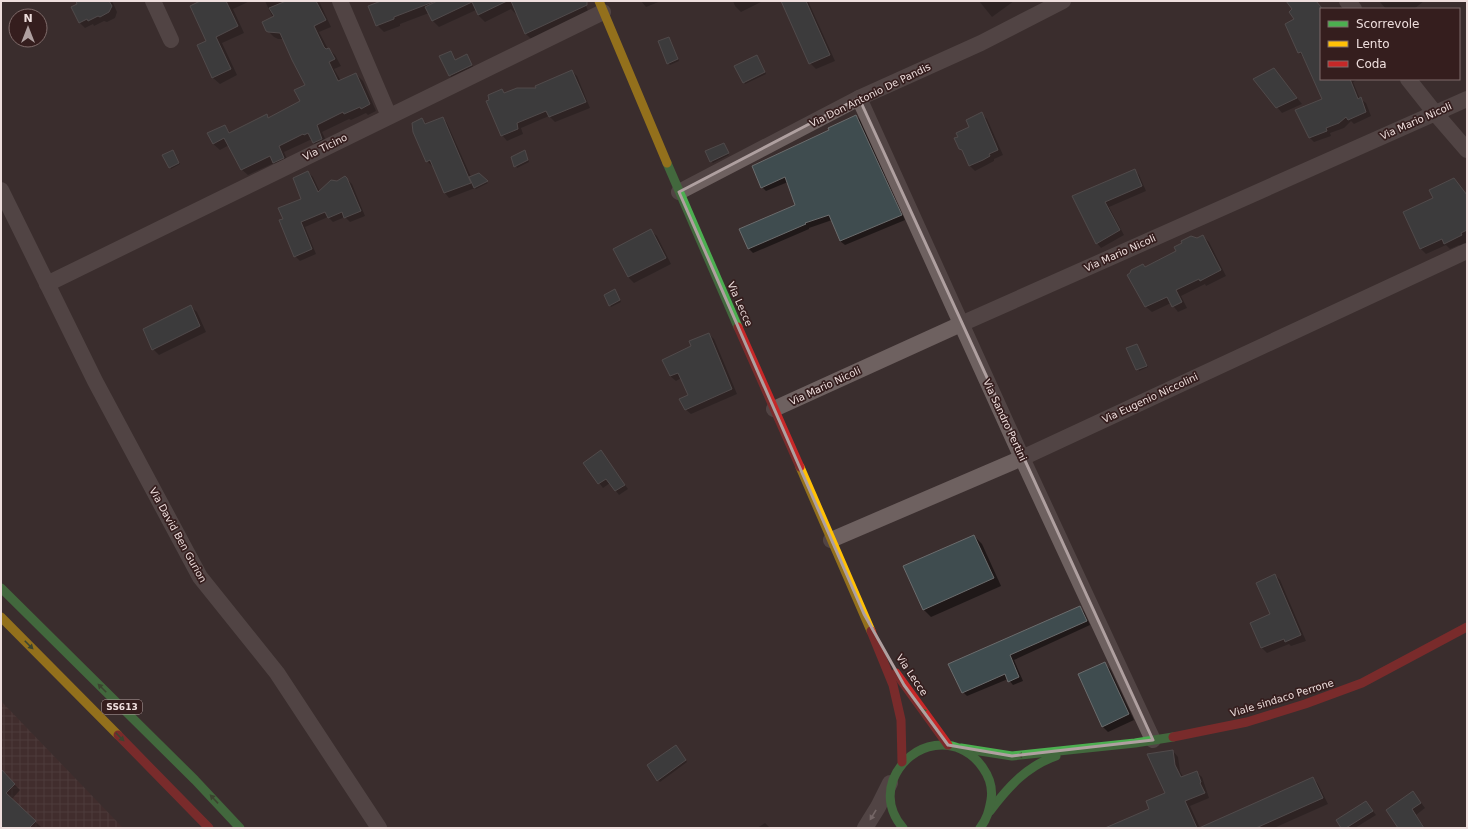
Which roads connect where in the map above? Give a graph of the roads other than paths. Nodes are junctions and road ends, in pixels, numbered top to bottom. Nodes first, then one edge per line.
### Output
1 (153, 1) edge
2 (340, 1) edge
3 (1063, 1) edge
4 (601, 6) edge
5 (171, 40) dead end
6 (1409, 80) edge
7 (859, 98) junction
8 (1467, 99) edge
9 (1435, 113) junction
10 (389, 116) junction
11 (1467, 150) edge
12 (1, 190) edge
13 (679, 192) junction
14 (1467, 251) edge
15 (47, 284) junction
16 (961, 324) junction
17 (774, 409) junction
18 (1022, 458) junction
19 (831, 540) junction
20 (1, 588) edge
21 (864, 614) junction
22 (1, 617) edge
23 (1467, 627) edge
24 (1153, 740) junction
25 (948, 745) junction
26 (961, 748) junction
27 (1089, 748) junction
28 (902, 762) junction
29 (893, 777) junction
30 (988, 814) junction
31 (209, 828) edge
32 (240, 828) edge
33 (379, 828) edge
34 (865, 828) edge
35 (903, 828) edge
36 (982, 828) edge

1 - 5 street
2 - 10 street
3 - 7 street, Via Don Antonio De Pandis
4 - 10 street, Via Ticino
4 - 13 main road, Via Lecce
6 - 9 street
7 - 13 street, Via Don Antonio De Pandis
7 - 16 street, Via Sandro Pertini
8 - 9 street, Via Mario Nicoli
9 - 11 street
9 - 16 street, Via Mario Nicoli
10 - 15 street, Via Ticino
12 - 15 street, Via David Ben Gurion
13 - 17 main road, Via Lecce
14 - 18 street, Via Eugenio Niccolini
15 - 33 street, Via David Ben Gurion
16 - 17 street, Via Mario Nicoli
16 - 18 street, Via Sandro Pertini
17 - 19 main road, Via Lecce
18 - 19 street, Via Eugenio Niccolini
18 - 24 street, Via Sandro Pertini
19 - 21 main road, Via Lecce
32 -> 20 main road, SS613
25 -> 21 main road, Via Lecce
21 - 28 main road, Via Lecce
22 -> 31 main road, SS613
23 - 24 main road, Viale sindaco Perrone
24 - 27 main road, Viale sindaco Perrone
25 - 26 main road, Viale sindaco Perrone
25 - 28 main road, Viale sindaco Perrone
27 -> 26 main road, Viale sindaco Perrone
26 - 30 main road
27 - 30 main road, Viale sindaco Perrone
28 - 29 main road
29 -> 34 street
29 - 35 main road
30 - 36 main road, Viale sindaco Perrone

